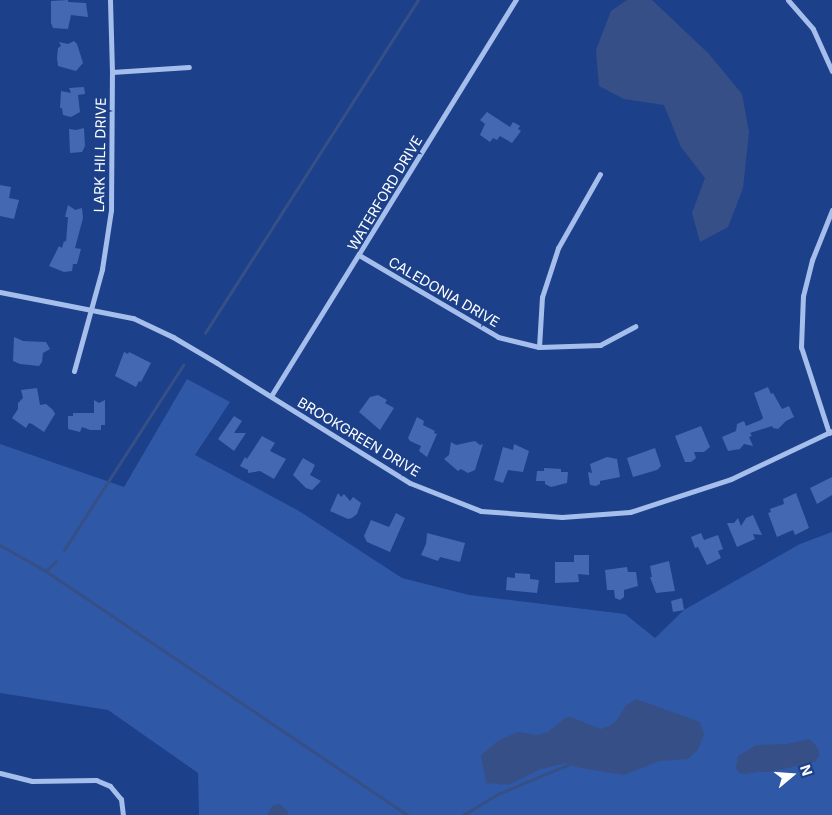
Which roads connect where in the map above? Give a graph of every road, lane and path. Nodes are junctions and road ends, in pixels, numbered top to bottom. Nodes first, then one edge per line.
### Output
1 (110, 0) edge
2 (516, 0) edge
3 (788, 0) edge
4 (188, 67) dead end
5 (832, 71) edge
6 (112, 72) junction
7 (600, 174) dead end
8 (832, 210) edge
9 (359, 256) junction
10 (0, 292) edge
11 (90, 308) junction
12 (635, 326) dead end
13 (539, 347) junction
14 (74, 370) dead end
15 (271, 396) junction
16 (830, 432) edge
17 (0, 773) edge
18 (123, 815) edge

1 - 6 street, LARK HILL DRIVE
2 - 9 street, WATERFORD DRIVE
3 - 5 street
4 - 6 street
6 - 11 street, LARK HILL DRIVE
7 - 13 street
8 - 16 street
9 - 13 street, CALEDONIA DRIVE
9 - 15 street, WATERFORD DRIVE
10 - 11 street, BROOKGREEN DRIVE
11 - 14 street, LARK HILL DRIVE
11 - 15 street, BROOKGREEN DRIVE
12 - 13 street, CALEDONIA DRIVE
15 - 16 street, BROOKGREEN DRIVE
17 - 18 street

